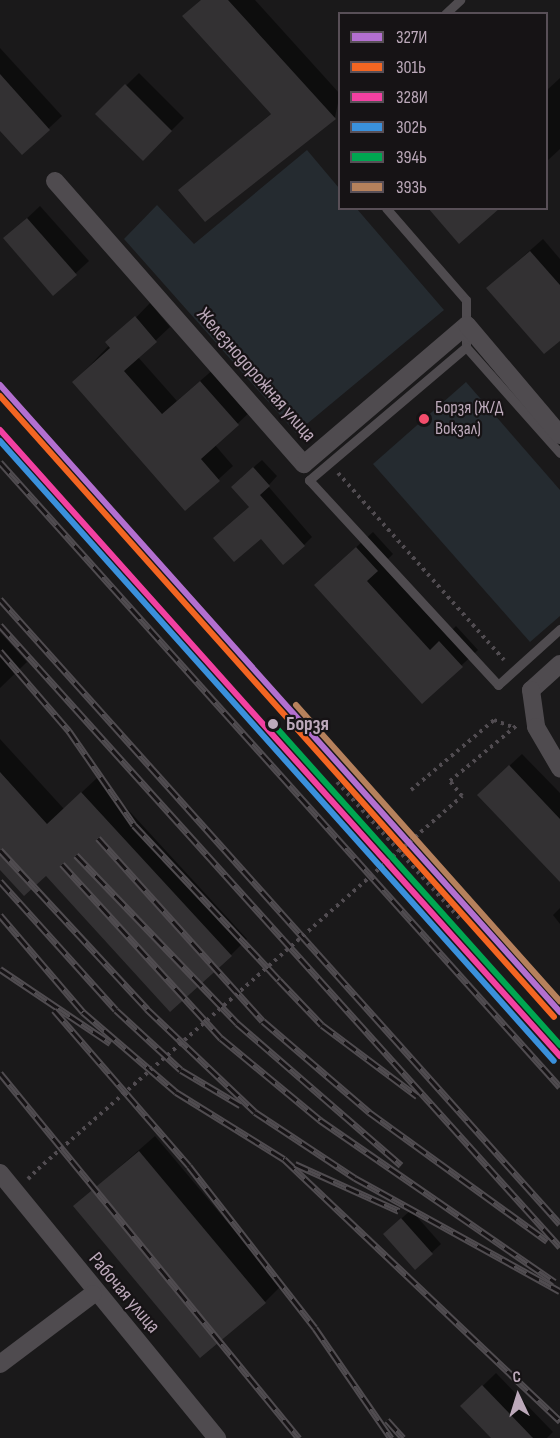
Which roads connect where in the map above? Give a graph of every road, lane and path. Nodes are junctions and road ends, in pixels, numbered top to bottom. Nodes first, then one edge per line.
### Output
1 (460, 0) edge
2 (447, 12) edge
3 (55, 181) dead end
4 (388, 210) edge
5 (467, 325) junction
6 (466, 347) junction
7 (560, 435) edge
8 (560, 453) edge
9 (328, 462) junction
10 (560, 629) edge
11 (560, 664) edge
12 (513, 670) junction
13 (519, 719) dead end
14 (515, 728) junction
15 (560, 768) edge
16 (337, 782) dead end
17 (411, 790) dead end
18 (399, 851) junction
19 (460, 918) dead end
20 (0, 1173) edge
21 (24, 1183) dead end
22 (93, 1294) junction
23 (0, 1364) edge
24 (217, 1438) edge

1 - 2 lane
3 - 5 street, Железнодорожная улица
4 - 5 lane
5 - 6 lane
5 - 7 street
6 - 8 lane
6 - 9 lane
9 - 12 path
9 - 12 lane
10 - 12 lane
11 - 15 street
13 - 14 path
14 - 17 path
14 - 18 path, bridge
16 - 18 path
18 - 19 path
18 - 21 path, bridge
20 - 22 street, Рабочая улица
22 - 23 street
22 - 24 street, Рабочая улица

